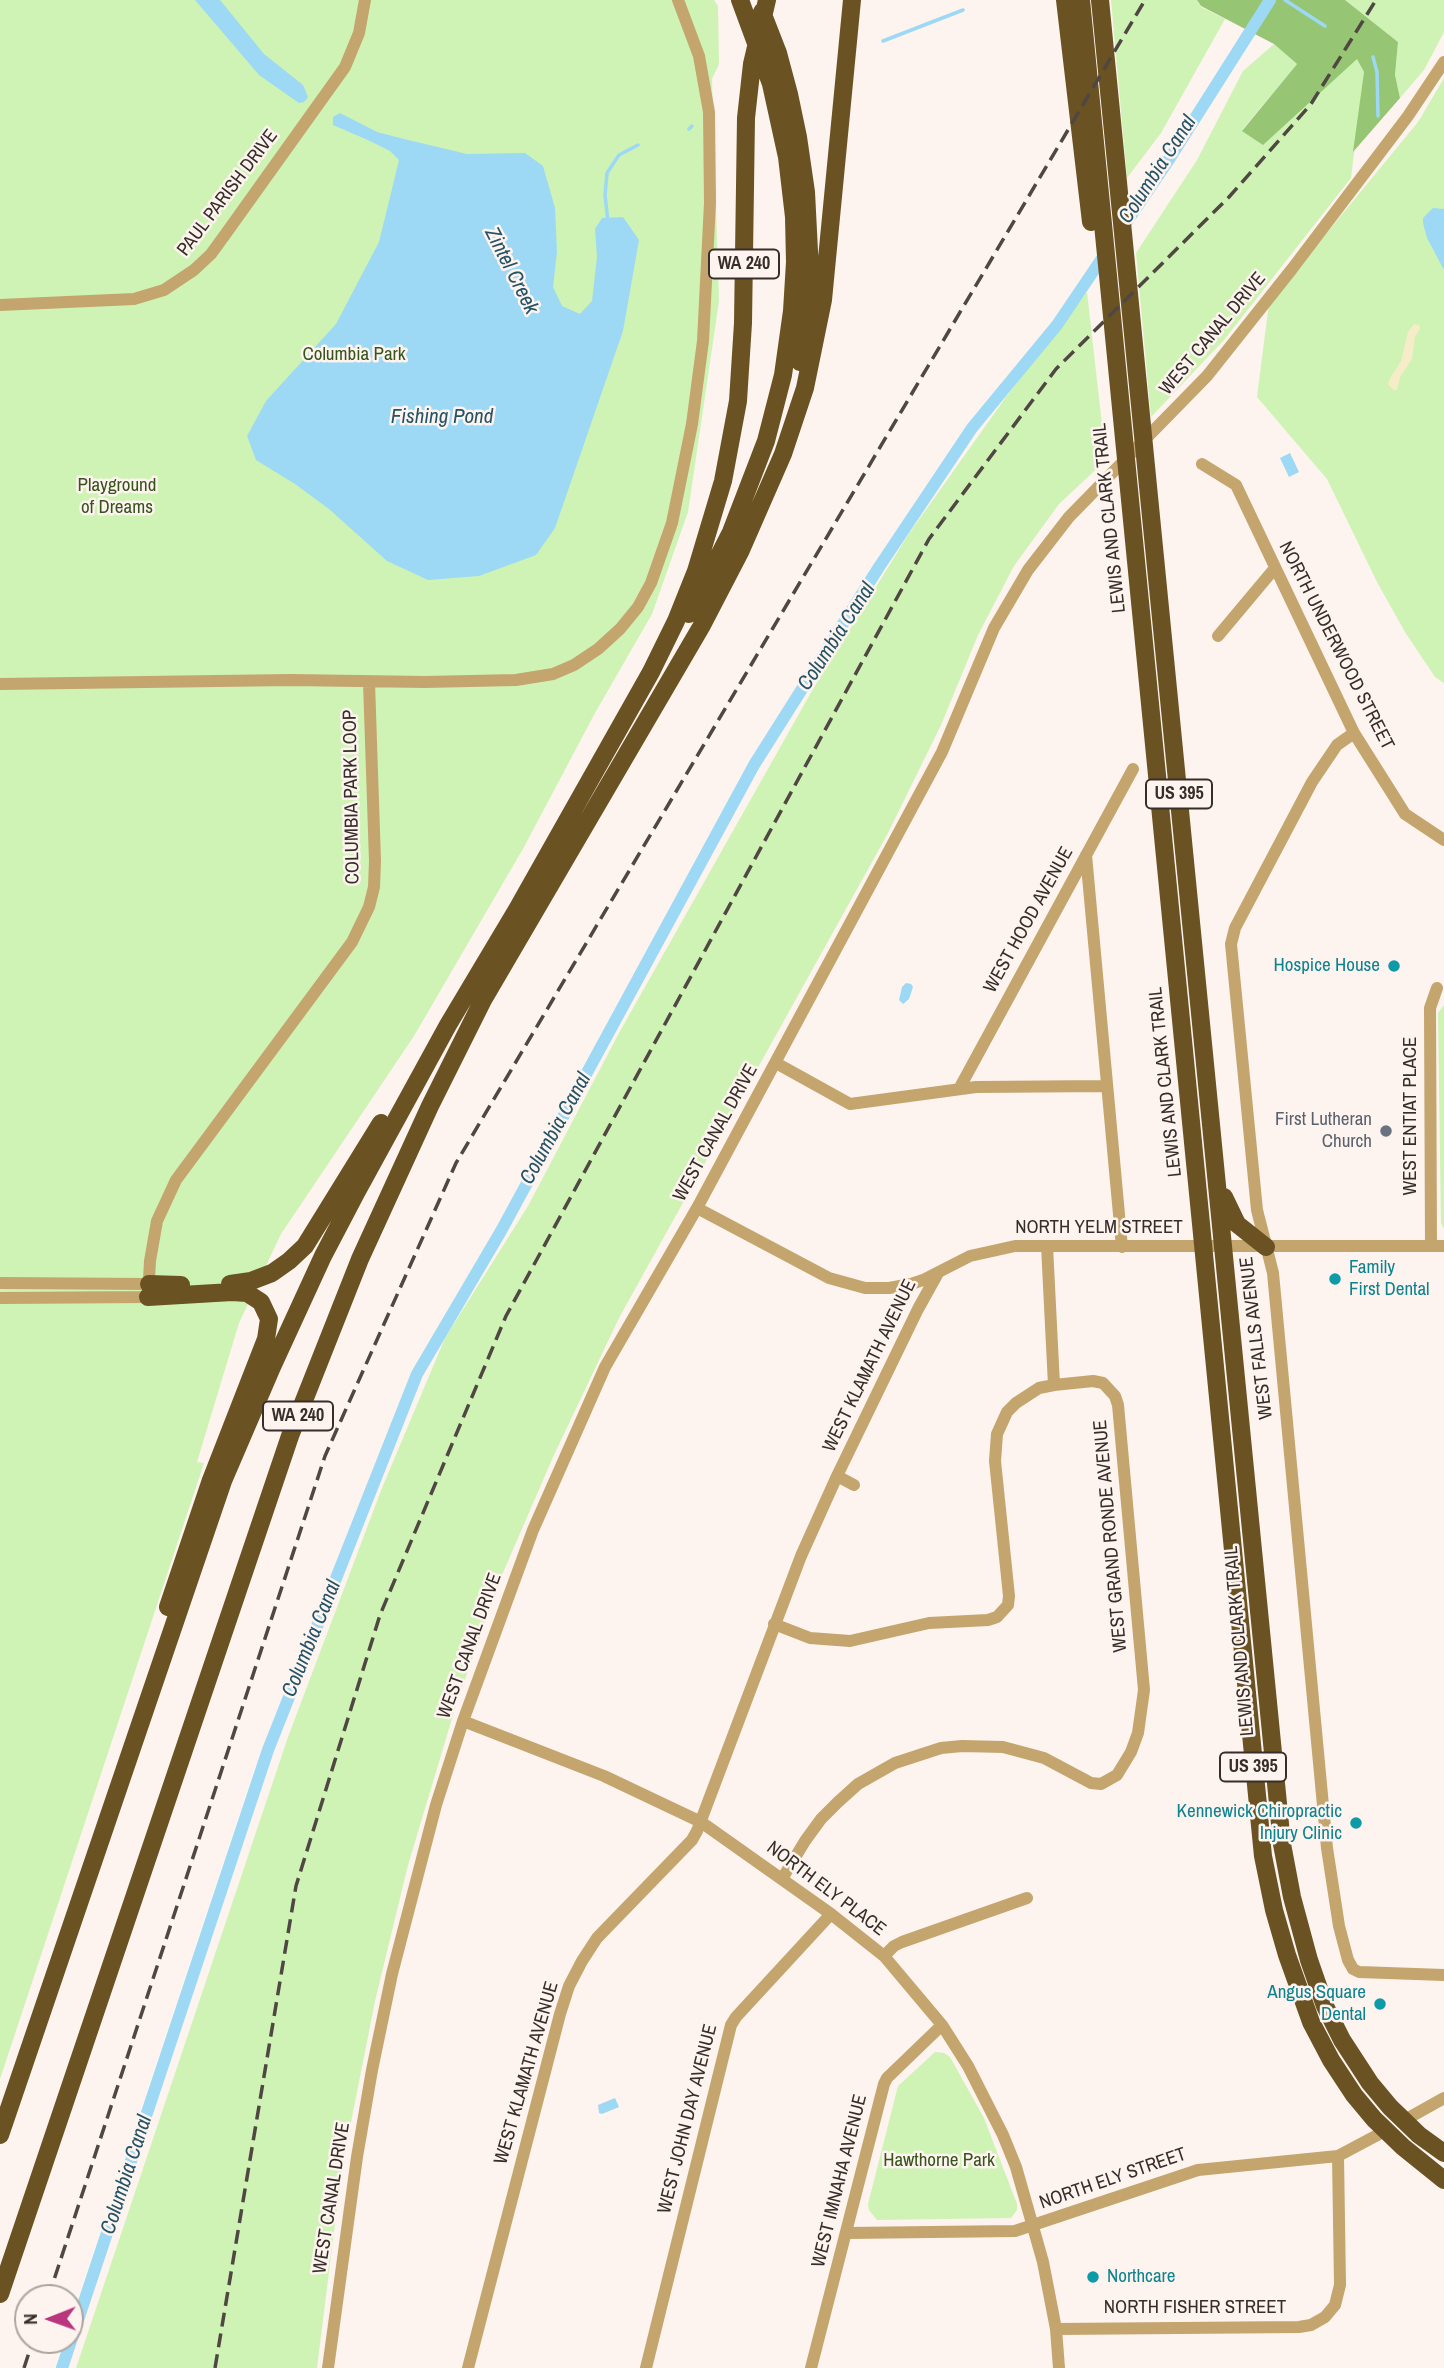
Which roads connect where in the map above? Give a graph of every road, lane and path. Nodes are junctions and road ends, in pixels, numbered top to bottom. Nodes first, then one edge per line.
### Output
1 (365, 0) edge
2 (678, 0) edge
3 (740, 0) edge
4 (757, 0) edge
5 (767, 0) edge
6 (852, 0) edge
7 (862, 0) edge
8 (1065, 0) edge
9 (1081, 0) edge
10 (1101, 3) edge
11 (1076, 28) junction
12 (1444, 62) edge
13 (838, 151) junction
14 (0, 305) edge
15 (1202, 464) dead end
16 (1275, 568) junction
17 (719, 593) junction
18 (1218, 636) dead end
19 (369, 682) junction
20 (0, 684) edge
21 (636, 701) junction
22 (1354, 733) junction
23 (1133, 769) dead end
24 (1444, 840) edge
25 (1086, 855) junction
26 (1437, 988) dead end
27 (449, 1025) junction
28 (776, 1063) junction
29 (1107, 1086) junction
30 (959, 1089) junction
31 (1217, 1181) junction
32 (697, 1208) junction
33 (1047, 1246) junction
34 (1203, 1246) junction
35 (1437, 1246) edge
36 (1122, 1247) junction
37 (1223, 1247) junction
38 (1266, 1247) junction
39 (938, 1273) junction
40 (0, 1283) edge
41 (148, 1291) junction
42 (0, 1298) edge
43 (1054, 1385) junction
44 (837, 1476) junction
45 (854, 1485) dead end
46 (774, 1624) junction
47 (463, 1721) junction
48 (122, 1777) junction
49 (701, 1822) junction
50 (782, 1879) junction
51 (1027, 1898) dead end
52 (831, 1914) junction
53 (884, 1956) junction
54 (1444, 1975) edge
55 (942, 2025) junction
56 (1444, 2098) edge
57 (1403, 2121) junction
58 (1385, 2131) junction
59 (0, 2136) edge
60 (1444, 2153) edge
61 (1338, 2156) junction
62 (1444, 2180) edge
63 (1034, 2226) junction
64 (847, 2233) junction
65 (0, 2294) edge
66 (1056, 2329) junction
67 (328, 2368) edge
68 (468, 2368) edge
69 (646, 2368) edge
70 (811, 2368) edge
71 (1059, 2368) edge

1 - 14 street, PAUL PARISH DRIVE
2 - 19 street
3 - 21 highway
4 - 17 highway
5 - 21 highway, WA 240
6 - 13 highway, WA 240
7 - 13 highway
8 - 11 highway
9 - 11 highway, LEWIS AND CLARK TRAIL / US 395
10 - 31 highway, LEWIS AND CLARK TRAIL / US 395
11 - 34 highway, LEWIS AND CLARK TRAIL / US 395
12 - 28 street, WEST CANAL DRIVE
13 - 17 highway, WA 240
15 - 16 street, NORTH UNDERWOOD STREET
16 - 18 street
16 - 22 street, NORTH UNDERWOOD STREET
17 - 65 highway, WA 240
19 - 20 street, COLUMBIA PARK LOOP
19 - 41 street, COLUMBIA PARK LOOP
21 - 27 highway, WA 240
22 - 24 street, NORTH UNDERWOOD STREET
22 - 38 street, WEST FALLS AVENUE
23 - 25 street, WEST HOOD AVENUE
25 - 29 street
25 - 30 street, WEST HOOD AVENUE
26 - 35 street, WEST ENTIAT PLACE
27 - 41 highway
27 - 48 highway, WA 240
28 - 30 street
28 - 32 street, WEST CANAL DRIVE
29 - 30 street
29 - 36 street
31 - 37 highway, LEWIS AND CLARK TRAIL / US 395
31 - 38 highway
32 - 39 street, NORTH YELM STREET
32 - 47 street, WEST CANAL DRIVE
33 - 36 street, NORTH YELM STREET
33 - 39 street, NORTH YELM STREET
33 - 43 street
34 - 36 street, NORTH YELM STREET
34 - 37 street, NORTH YELM STREET
34 - 58 highway, LEWIS AND CLARK TRAIL / US 395
35 - 38 street, NORTH YELM STREET
37 - 38 street, NORTH YELM STREET
37 - 57 highway, LEWIS AND CLARK TRAIL / US 395
38 - 54 street, WEST FALLS AVENUE
39 - 44 street, WEST KLAMATH AVENUE
40 - 41 street
41 - 42 street
41 - 48 highway
43 - 46 street
43 - 50 street, WEST GRAND RONDE AVENUE
44 - 45 street, WEST KLAMATH AVENUE
44 - 46 street, WEST KLAMATH AVENUE
46 - 49 street, WEST KLAMATH AVENUE
47 - 49 street, NORTH ELY PLACE
47 - 67 street, WEST CANAL DRIVE
48 - 59 highway, WA 240
49 - 50 street, NORTH ELY PLACE
49 - 68 street, WEST KLAMATH AVENUE
50 - 52 street, NORTH ELY PLACE
51 - 53 street
52 - 53 street, NORTH ELY PLACE
52 - 69 street, WEST JOHN DAY AVENUE
53 - 55 street, NORTH ELY PLACE
55 - 63 street, NORTH ELY PLACE
55 - 64 street, WEST IMNAHA AVENUE
56 - 57 street
57 - 60 highway, US 395
58 - 61 street, NORTH ELY STREET
58 - 62 highway, US 395
61 - 63 street, NORTH ELY STREET
61 - 66 street, NORTH FISHER STREET
63 - 64 street, NORTH ELY STREET
63 - 66 street
64 - 70 street, WEST IMNAHA AVENUE
66 - 71 street

